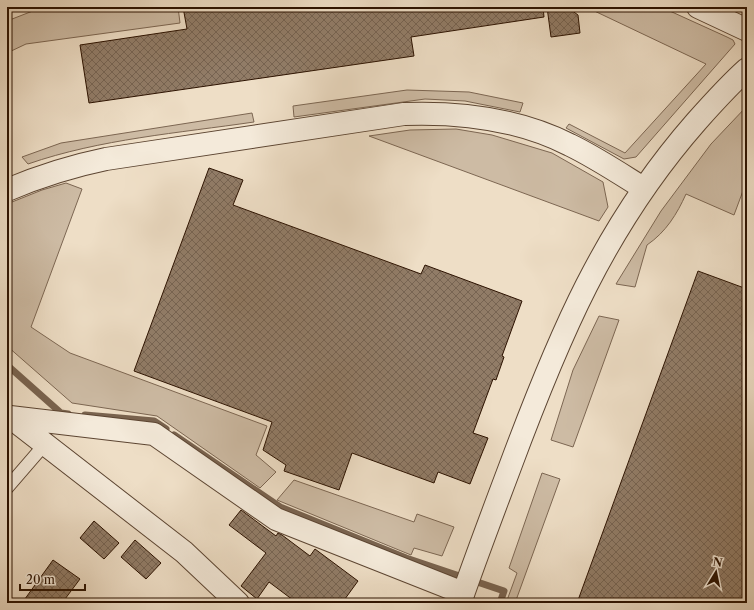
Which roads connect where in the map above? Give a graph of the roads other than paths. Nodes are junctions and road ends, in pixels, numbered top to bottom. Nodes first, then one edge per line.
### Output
1 (698, 7) edge
2 (747, 30) edge
3 (747, 69) edge
4 (643, 188) junction
5 (7, 190) edge
6 (9, 415) edge
7 (45, 444) junction
8 (7, 488) edge
9 (462, 598) edge
10 (238, 603) edge

1 - 2 street
3 - 4 street
4 - 5 street
4 - 9 street
6 - 7 street
6 - 9 street
7 - 8 lane
7 - 10 street

